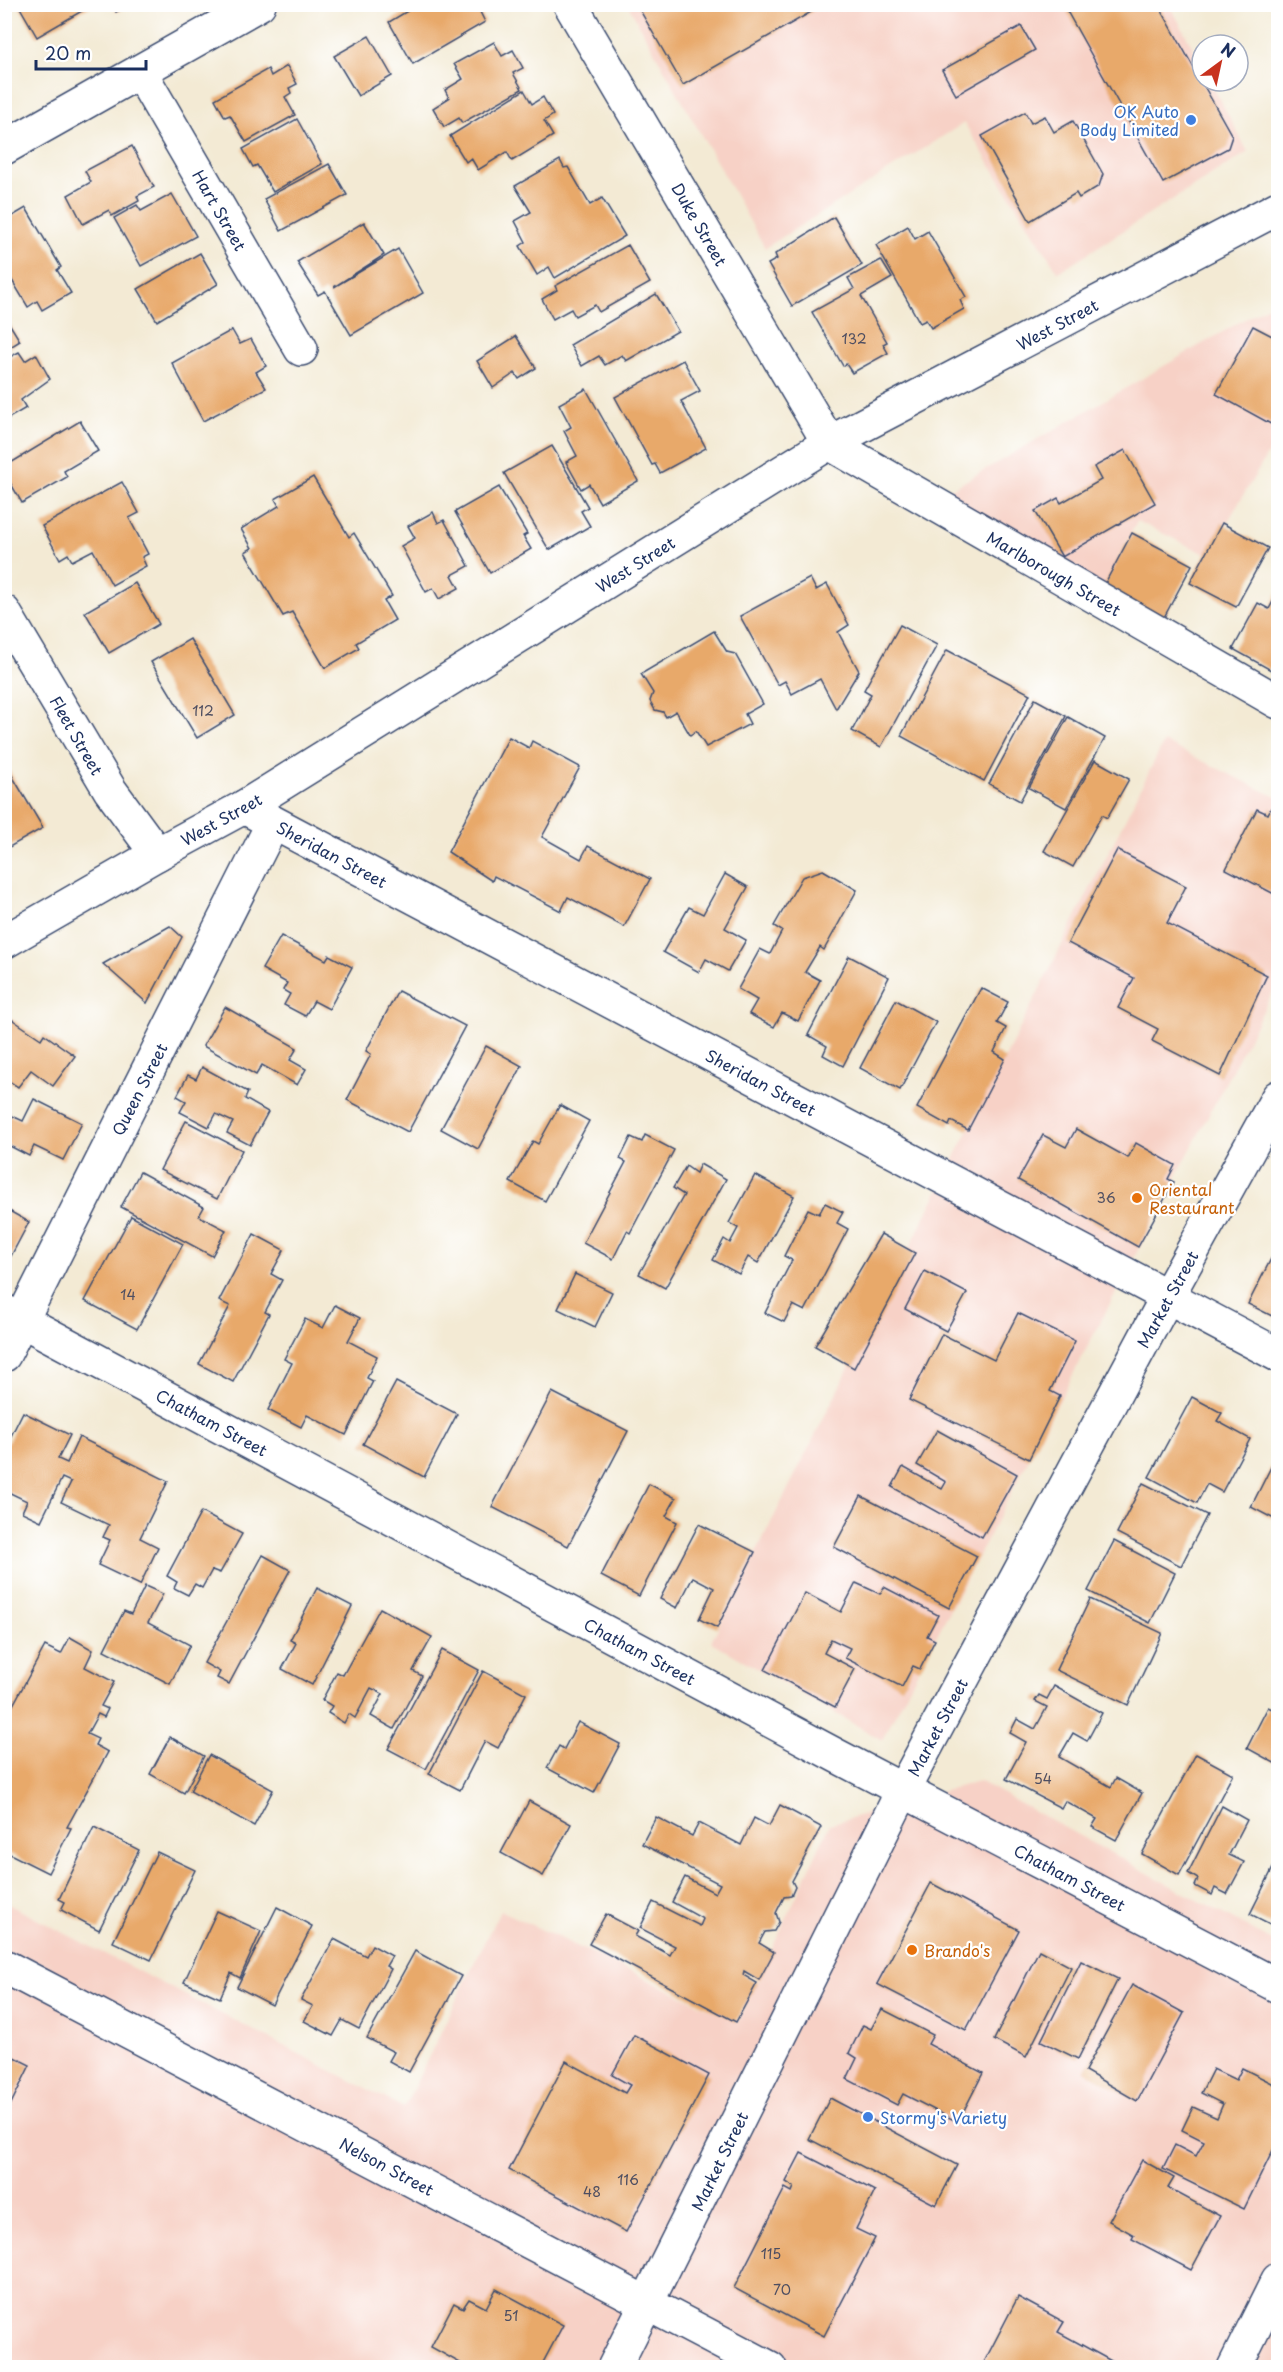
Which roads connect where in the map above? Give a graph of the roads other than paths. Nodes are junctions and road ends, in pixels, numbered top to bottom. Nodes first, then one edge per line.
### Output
1 (259, 4) edge
2 (570, 4) edge
3 (140, 72) junction
4 (4, 148) edge
5 (1278, 208) edge
6 (301, 349) dead end
7 (829, 443) junction
8 (4, 612) edge
9 (1278, 702) edge
10 (244, 807) junction
11 (273, 823) junction
12 (157, 854) junction
13 (4, 942) edge
14 (1278, 1096) edge
15 (1167, 1297) junction
16 (13, 1315) edge
17 (4, 1355) edge
18 (1278, 1356) edge
19 (903, 1791) junction
20 (4, 1965) edge
21 (1278, 1986) edge
22 (1278, 2280) edge
23 (648, 2304) junction
24 (614, 2367) edge
25 (770, 2367) edge
26 (1234, 2367) edge

1 - 3 street
2 - 7 street, Duke Street
3 - 4 street
3 - 6 street, Hart Street
5 - 7 street, West Street
7 - 9 street, Marlborough Street
7 - 10 street, West Street
8 - 12 street, Fleet Street
10 - 11 street, Sheridan Street
10 - 12 street, West Street
11 - 15 street, Sheridan Street
11 - 16 street, Queen Street
12 - 13 street, West Street
14 - 15 street, Market Street
15 - 18 street, Sheridan Street
15 - 19 street, Market Street
16 - 17 street, Queen Street
16 - 19 street, Chatham Street
19 - 21 street, Chatham Street
19 - 23 street, Market Street
20 - 23 street, Nelson Street
22 - 26 street
23 - 24 street, Market Street
23 - 25 street, Nelson Street

